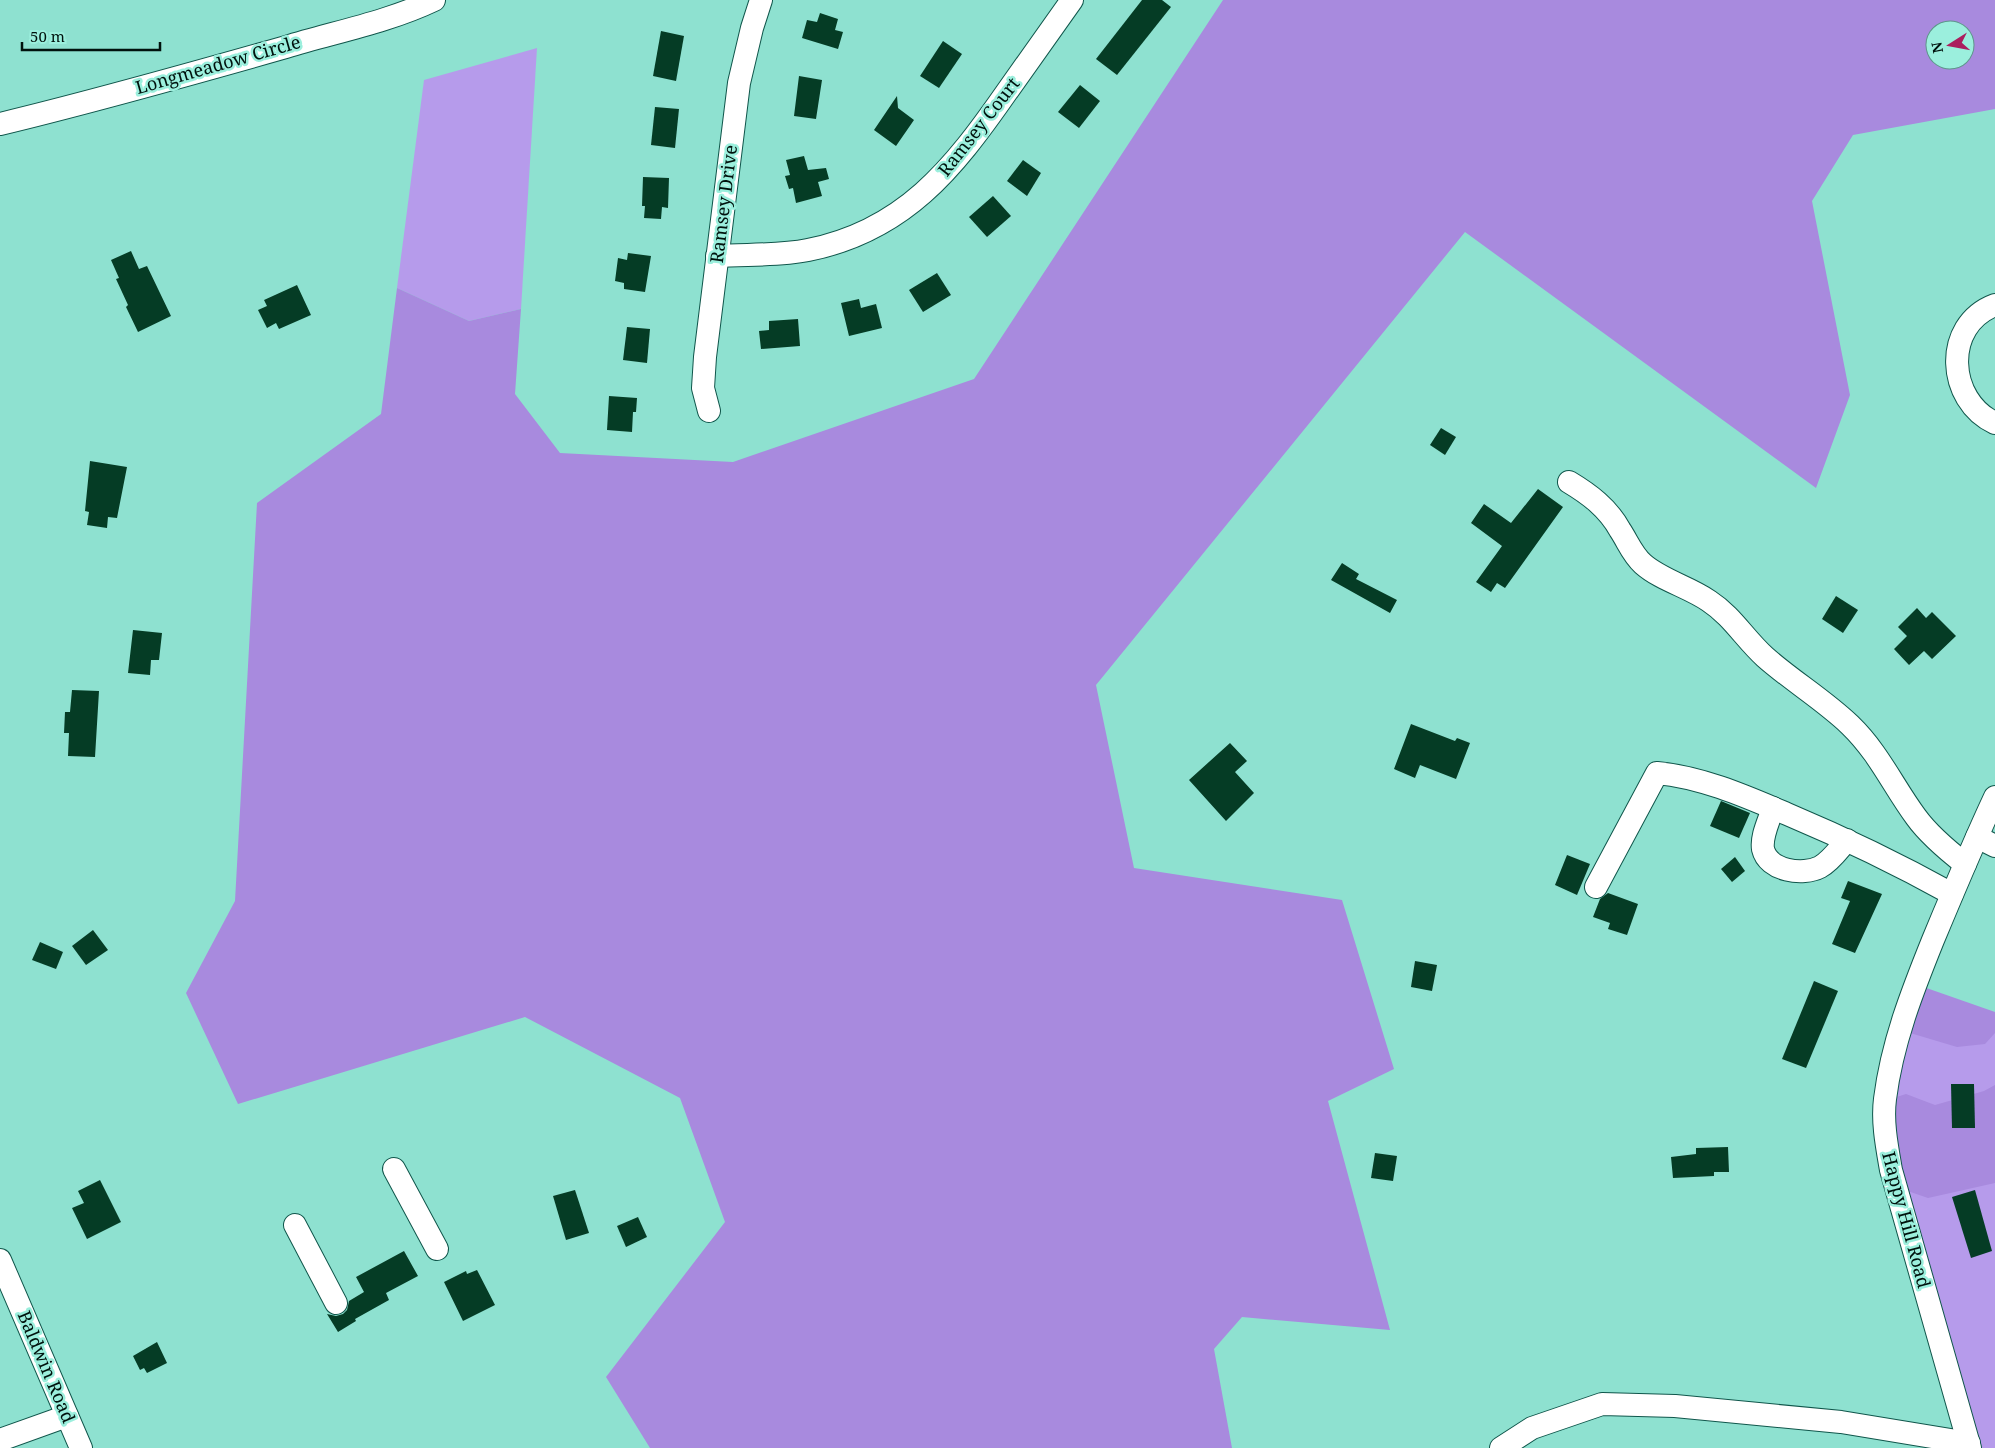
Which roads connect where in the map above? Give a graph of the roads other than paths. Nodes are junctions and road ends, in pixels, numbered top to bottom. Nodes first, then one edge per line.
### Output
1 (434, 0) edge
2 (761, 0) edge
3 (1072, 0) edge
4 (0, 124) edge
5 (717, 256) junction
6 (1995, 305) edge
7 (709, 411) dead end
8 (1995, 423) edge
9 (1569, 482) dead end
10 (1995, 797) edge
11 (1773, 808) junction
12 (1848, 840) junction
13 (1986, 842) edge
14 (1965, 864) junction
15 (1596, 887) dead end
16 (1952, 894) junction
17 (394, 1169) dead end
18 (295, 1224) dead end
19 (437, 1249) dead end
20 (0, 1260) edge
21 (336, 1303) dead end
22 (67, 1416) junction
23 (0, 1440) edge
24 (1970, 1446) edge
25 (81, 1448) edge
26 (1501, 1448) edge

1 - 4 street, Longmeadow Circle
2 - 5 street, Ramsey Drive
3 - 5 street, Ramsey Court
5 - 7 street, Ramsey Drive
6 - 8 street
9 - 14 street
10 - 13 street, Happy Hill Road
11 - 12 street
11 - 12 street
11 - 15 street
12 - 16 street
13 - 14 street, Happy Hill Road
14 - 16 street, Happy Hill Road
16 - 24 street, Happy Hill Road
17 - 19 street
18 - 21 street
20 - 22 street, Baldwin Road
22 - 23 street
22 - 25 street, Baldwin Road
24 - 26 street

